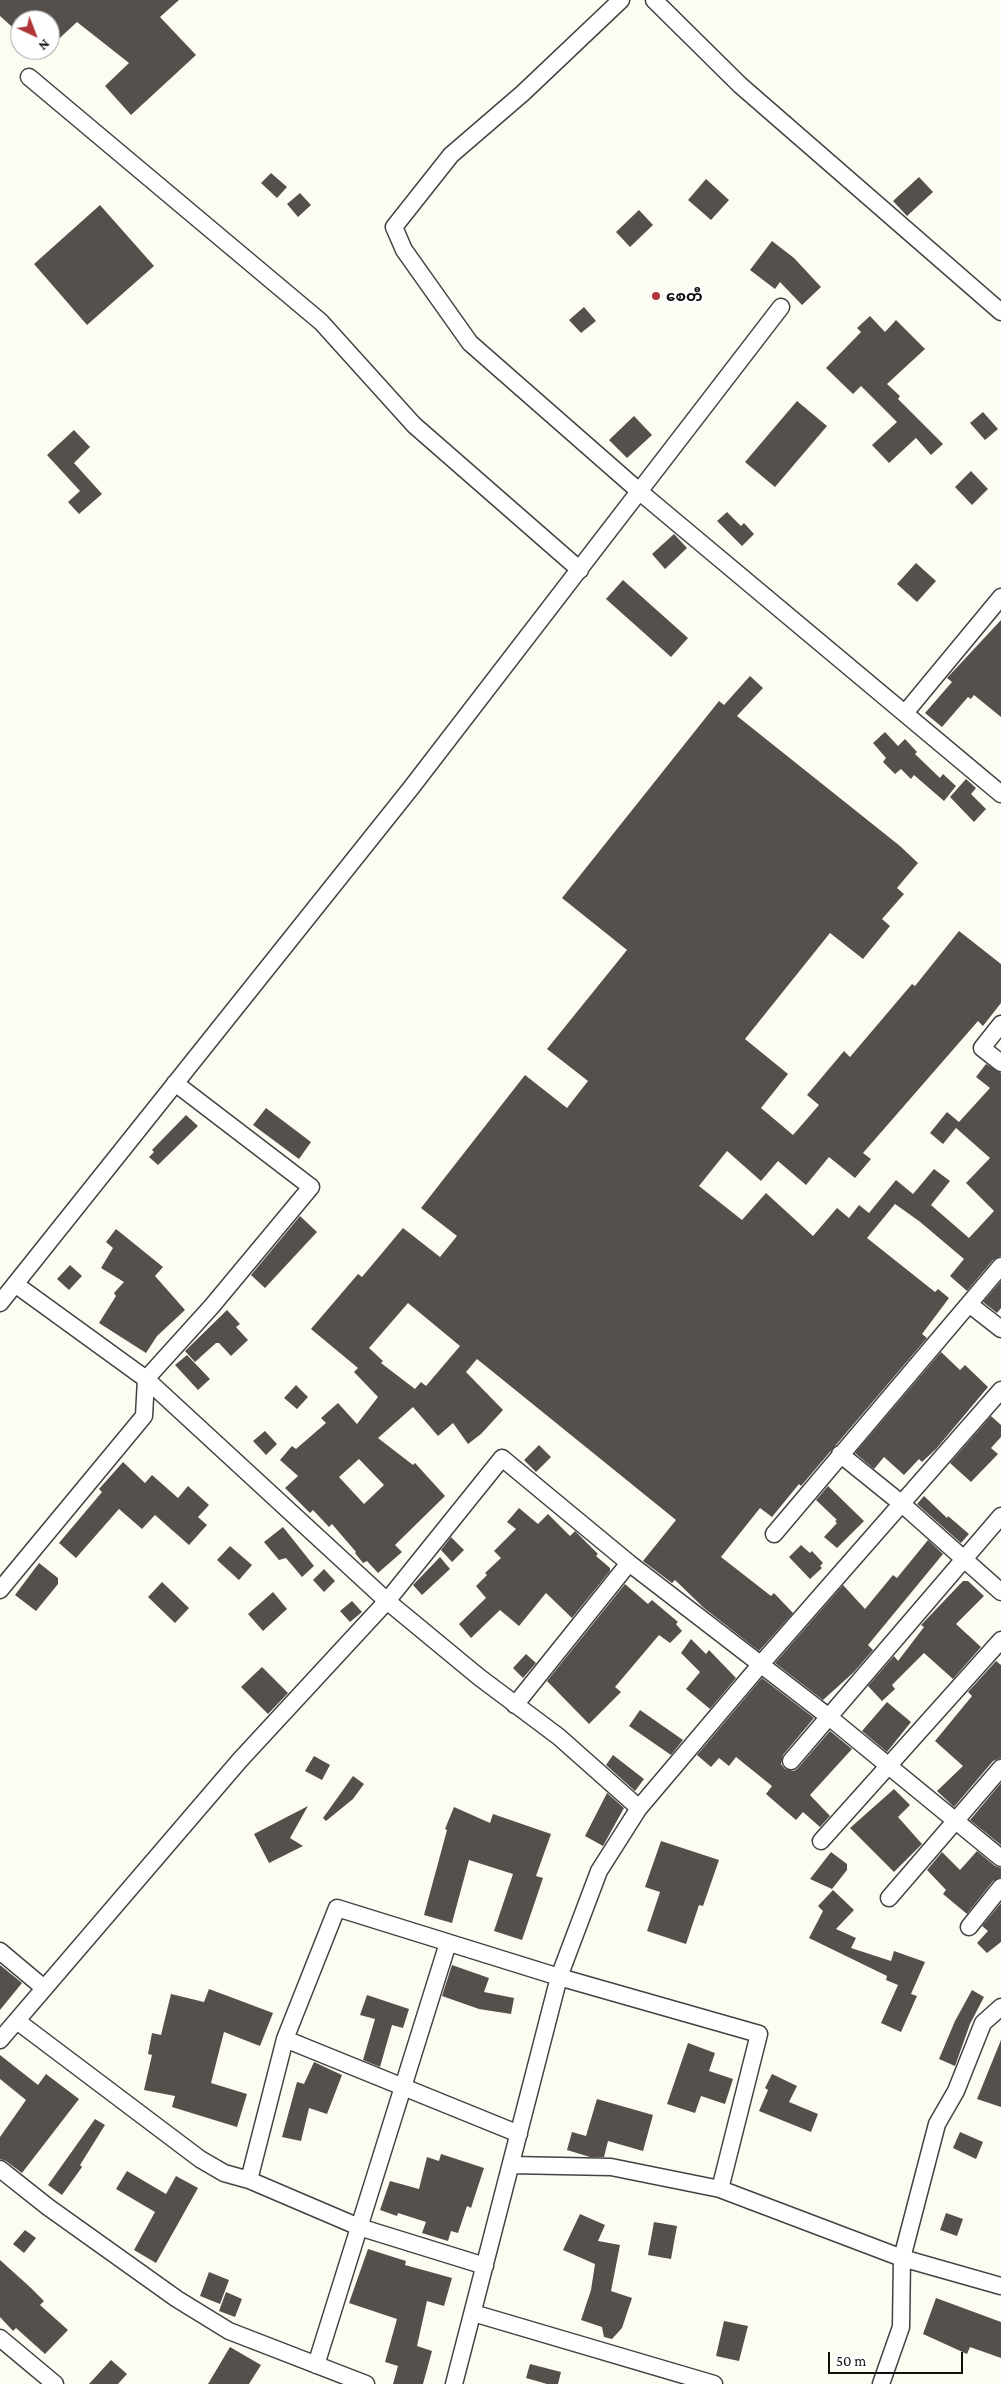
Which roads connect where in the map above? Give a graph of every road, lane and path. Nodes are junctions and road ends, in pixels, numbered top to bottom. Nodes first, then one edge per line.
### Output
1 (621, 0) edge
2 (654, 0) edge
3 (29, 77) dead end
4 (781, 308) dead end
5 (1001, 312) edge
6 (640, 492) junction
7 (580, 570) junction
8 (1001, 597) edge
9 (905, 713) junction
10 (1001, 794) edge
11 (1001, 1024) edge
12 (1001, 1064) edge
13 (175, 1083) junction
14 (1001, 1266) edge
15 (15, 1284) junction
16 (0, 1303) edge
17 (970, 1304) junction
18 (1001, 1329) edge
19 (146, 1379) junction
20 (1001, 1390) edge
21 (840, 1454) junction
22 (902, 1504) junction
23 (1001, 1516) edge
24 (774, 1534) dead end
25 (963, 1559) junction
26 (629, 1563) junction
27 (0, 1590) edge
28 (1001, 1592) edge
29 (386, 1602) junction
30 (1001, 1640) edge
31 (761, 1664) junction
32 (515, 1705) junction
33 (829, 1717) junction
34 (791, 1761) dead end
35 (888, 1766) junction
36 (1001, 1768) edge
37 (639, 1808) junction
38 (954, 1820) junction
39 (821, 1841) dead end
40 (1001, 1858) edge
41 (1001, 1887) edge
42 (889, 1898) dead end
43 (969, 1927) dead end
44 (448, 1943) junction
45 (0, 1951) edge
46 (559, 1978) junction
47 (44, 1988) junction
48 (1001, 2007) edge
49 (16, 2021) junction
50 (285, 2039) junction
51 (0, 2040) edge
52 (403, 2087) junction
53 (519, 2134) junction
54 (511, 2166) junction
55 (0, 2168) edge
56 (249, 2180) junction
57 (720, 2189) junction
58 (358, 2227) junction
59 (902, 2258) junction
60 (485, 2266) junction
61 (1001, 2286) edge
62 (473, 2312) junction
63 (0, 2338) edge
64 (316, 2365) junction
65 (675, 2378) edge
66 (55, 2384) edge
67 (366, 2384) edge
68 (454, 2384) edge
69 (714, 2384) edge
70 (881, 2384) edge

1 - 6 street
2 - 5 street
3 - 7 street
4 - 6 street
6 - 7 street
6 - 9 street
7 - 13 street
8 - 9 street
9 - 10 street
11 - 12 street
13 - 15 street
13 - 19 street
14 - 17 street
15 - 16 street
15 - 19 street
17 - 18 street
17 - 21 street
19 - 27 street
19 - 29 street
20 - 22 street
21 - 22 street
21 - 24 street
22 - 25 street
22 - 31 street
23 - 25 street
25 - 28 street
25 - 33 street
26 - 29 street
26 - 31 street
26 - 32 street
29 - 32 street
29 - 47 street
30 - 35 street
31 - 33 street
31 - 37 street
32 - 37 street
33 - 34 street
33 - 35 street
35 - 38 street
35 - 39 street
36 - 38 street
37 - 46 street
38 - 40 street
38 - 42 street
41 - 43 street
44 - 46 street
44 - 50 street
44 - 52 street
45 - 47 street
46 - 53 street
46 - 57 street
47 - 49 street
48 - 59 street
49 - 51 street
49 - 56 street
50 - 52 street
50 - 56 street
52 - 53 street
52 - 58 street
53 - 54 street
54 - 57 street
54 - 60 street
55 - 64 street
56 - 58 street
57 - 59 street
58 - 60 street
58 - 64 street
59 - 61 street
59 - 70 street
60 - 62 street
62 - 65 street
62 - 68 street
63 - 66 street
64 - 67 street
65 - 69 street

